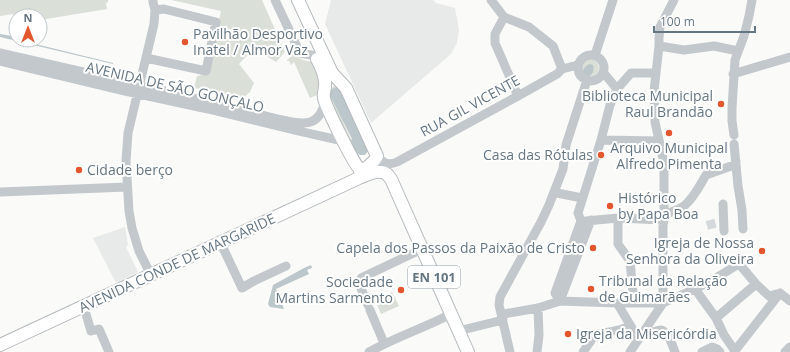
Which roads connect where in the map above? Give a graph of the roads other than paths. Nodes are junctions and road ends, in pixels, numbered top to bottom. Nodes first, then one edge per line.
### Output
1 (153, 0) edge
2 (160, 0) edge
3 (275, 0) edge
4 (290, 0) edge
5 (298, 0) edge
6 (491, 0) edge
7 (613, 0) edge
8 (674, 0) edge
9 (752, 0) edge
10 (155, 10) junction
11 (504, 17) junction
12 (660, 46) junction
13 (738, 50) junction
14 (0, 53) edge
15 (595, 55) junction
16 (316, 56) junction
17 (790, 57) edge
18 (146, 58) junction
19 (0, 61) edge
20 (578, 65) junction
21 (562, 69) junction
22 (603, 72) junction
23 (656, 73) junction
24 (733, 74) junction
25 (586, 80) junction
26 (340, 81) junction
27 (326, 85) junction
28 (139, 89) junction
29 (617, 89) junction
30 (518, 96) junction
31 (325, 101) junction
32 (601, 140) junction
33 (343, 141) junction
34 (659, 141) junction
35 (377, 156) junction
36 (735, 163) junction
37 (368, 171) junction
38 (127, 188) junction
39 (0, 192) edge
40 (557, 193) dead end
41 (582, 198) junction
42 (723, 204) dead end
43 (618, 218) junction
44 (591, 220) junction
45 (581, 221) junction
46 (664, 221) junction
47 (743, 229) dead end
48 (724, 231) dead end
49 (422, 249) junction
50 (224, 250) dead end
51 (286, 266) dead end
52 (151, 276) junction
53 (756, 284) junction
54 (695, 289) junction
55 (780, 293) junction
56 (560, 301) junction
57 (790, 301) edge
58 (634, 302) junction
59 (663, 302) junction
60 (617, 303) junction
61 (538, 308) junction
62 (86, 314) dead end
63 (451, 314) junction
64 (503, 317) junction
65 (716, 318) junction
66 (630, 326) junction
67 (647, 327) junction
68 (458, 331) junction
69 (638, 338) junction
70 (384, 344) junction
71 (0, 345) edge
72 (790, 347) edge
73 (109, 352) edge
74 (369, 352) edge
75 (468, 352) edge
76 (510, 352) edge
77 (537, 352) edge
78 (583, 352) edge
79 (630, 352) edge
80 (675, 352) edge
81 (702, 352) edge
82 (720, 352) edge
83 (734, 352) edge
84 (785, 352) edge

1 - 10 street
2 - 10 street
3 - 16 street
4 - 16 main road, EN 101
5 - 26 main road
6 - 11 street
7 - 15 street
8 - 12 street
9 - 13 street
10 - 18 street
10 - 18 street
11 - 21 street
11 - 30 street
12 - 13 street
12 - 23 street
13 - 24 street
14 - 28 street, AVENIDA DE SÃO GONÇALO
15 - 20 street
15 - 22 street
16 - 27 main road, EN 101
17 - 24 street
18 - 28 street
19 - 28 street, AVENIDA DE SÃO GONÇALO
20 - 21 street, RUA GIL VICENTE
20 - 25 street
21 - 30 street, RUA GIL VICENTE
22 - 25 street
22 - 29 street
23 - 29 street
23 - 34 street
24 - 36 street
25 - 64 street
26 - 27 main road
26 - 35 main road
27 - 31 main road, EN 101
28 - 31 street, AVENIDA DE SÃO GONÇALO
28 - 33 street, AVENIDA DE SÃO GONÇALO
28 - 38 street
29 - 32 street
30 - 35 street, RUA GIL VICENTE
31 - 33 main road, EN 101
32 - 34 street
32 - 41 street
33 - 37 main road, EN 101
34 - 46 street
35 - 37 main road
36 - 46 street
36 - 47 street
37 - 49 main road, EN 101
37 - 52 main road, AVENIDA CONDE DE MARGARIDE
38 - 39 street
38 - 52 street
40 - 41 street
41 - 45 street
42 - 48 street
43 - 44 street
43 - 46 street
43 - 58 street
44 - 45 street
44 - 56 street
45 - 56 street
46 - 59 street
49 - 63 main road, EN 101
49 - 70 street
50 - 51 street
52 - 71 main road, AVENIDA CONDE DE MARGARIDE
53 - 54 street
53 - 55 street
53 - 65 street
54 - 59 street
54 - 65 street
55 - 57 street
55 - 83 street
56 - 60 street
56 - 61 street
58 - 59 street
58 - 60 street
59 - 67 street
60 - 66 street
61 - 64 street
61 - 77 street
62 - 73 street
63 - 68 main road, EN 101
63 - 70 street
64 - 68 street
64 - 76 street
65 - 83 street
66 - 69 street
66 - 78 street
67 - 69 street
67 - 80 street
68 - 75 main road, EN 101
69 - 79 street
70 - 74 street
72 - 84 street
81 - 82 street

